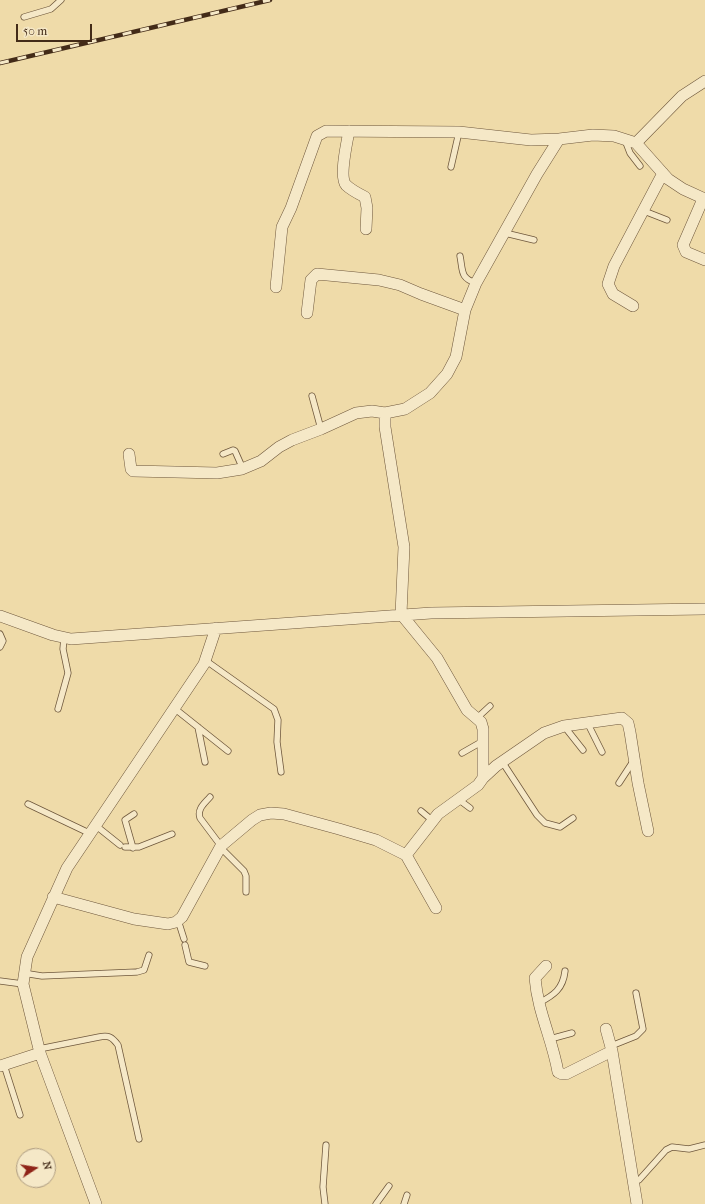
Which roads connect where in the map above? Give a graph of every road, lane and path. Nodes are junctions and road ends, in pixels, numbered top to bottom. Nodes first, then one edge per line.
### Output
1 (62, 0) edge
2 (24, 17) dead end
3 (705, 81) edge
4 (349, 131) junction
5 (459, 132) junction
6 (559, 139) junction
7 (625, 140) junction
8 (636, 143) junction
9 (451, 166) dead end
10 (640, 166) dead end
11 (664, 173) junction
12 (704, 199) edge
13 (644, 211) junction
14 (667, 220) dead end
15 (366, 229) dead end
16 (505, 234) junction
17 (534, 240) dead end
18 (460, 256) dead end
19 (705, 260) edge
20 (476, 283) junction
21 (276, 286) dead end
22 (633, 306) dead end
23 (466, 310) junction
24 (307, 313) dead end
25 (312, 396) dead end
26 (385, 413) junction
27 (321, 430) junction
28 (128, 454) dead end
29 (223, 454) dead end
30 (243, 469) junction
31 (705, 609) edge
32 (401, 614) junction
33 (0, 616) edge
34 (216, 628) junction
35 (0, 634) edge
36 (64, 638) junction
37 (0, 647) edge
38 (206, 660) junction
39 (490, 706) dead end
40 (174, 708) junction
41 (58, 709) dead end
42 (477, 718) junction
43 (587, 722) junction
44 (564, 726) junction
45 (198, 727) junction
46 (483, 741) junction
47 (583, 750) dead end
48 (228, 751) dead end
49 (602, 752) dead end
50 (462, 753) dead end
51 (634, 760) junction
52 (205, 762) dead end
53 (503, 763) junction
54 (281, 772) dead end
55 (483, 778) junction
56 (619, 783) dead end
57 (210, 798) dead end
58 (458, 799) junction
59 (28, 804) dead end
60 (470, 808) dead end
61 (421, 811) dead end
62 (134, 814) dead end
63 (573, 818) dead end
64 (433, 821) junction
65 (92, 829) junction
66 (648, 831) dead end
67 (172, 834) dead end
68 (221, 846) junction
69 (133, 848) junction
70 (406, 855) junction
71 (246, 892) dead end
72 (53, 897) junction
73 (436, 908) dead end
74 (178, 920) junction
75 (149, 955) dead end
76 (205, 966) dead end
77 (546, 966) dead end
78 (565, 971) dead end
79 (23, 979) junction
80 (0, 981) edge
81 (636, 993) dead end
82 (539, 1003) junction
83 (606, 1029) dead end
84 (572, 1033) dead end
85 (550, 1039) junction
86 (611, 1049) junction
87 (40, 1051) junction
88 (2, 1066) edge
89 (20, 1115) dead end
90 (139, 1139) dead end
91 (326, 1145) dead end
92 (705, 1145) edge
93 (633, 1182) junction
94 (389, 1186) dead end
95 (408, 1194) dead end
96 (96, 1204) edge
97 (325, 1204) edge
98 (376, 1204) edge
99 (404, 1204) edge
100 (637, 1204) edge

1 - 2 lane
3 - 8 street
4 - 5 street
4 - 15 street
4 - 21 street
5 - 6 street
5 - 9 lane
6 - 7 street
6 - 16 street
7 - 8 street
7 - 10 lane
8 - 11 street
11 - 12 street
11 - 13 street
12 - 19 street
13 - 14 lane
13 - 22 street
16 - 17 lane
16 - 20 street
18 - 20 lane
20 - 23 street
23 - 24 street
23 - 26 street
25 - 27 lane
26 - 27 street
26 - 32 street
27 - 30 street
28 - 30 street
29 - 30 lane
31 - 32 street
32 - 34 street
32 - 42 street
33 - 36 street
34 - 36 street
34 - 38 street
35 - 37 lane
36 - 41 lane
38 - 40 street
38 - 54 lane
39 - 42 lane
40 - 45 lane
40 - 65 street
42 - 46 street
43 - 44 street
43 - 49 lane
43 - 51 street
44 - 47 lane
44 - 53 street
45 - 48 lane
45 - 52 lane
46 - 50 lane
46 - 55 street
51 - 56 lane
51 - 66 street
53 - 55 street
53 - 63 lane
55 - 58 street
57 - 68 lane
58 - 60 lane
58 - 64 street
59 - 65 lane
61 - 64 lane
62 - 69 lane
64 - 70 street
65 - 69 lane
65 - 72 street
67 - 69 lane
68 - 70 street
68 - 71 lane
68 - 74 street
70 - 73 street
72 - 74 street
72 - 79 street
74 - 76 lane
75 - 79 lane
77 - 82 street
78 - 82 lane
79 - 80 lane
79 - 87 street
81 - 86 lane
82 - 85 street
83 - 86 street
84 - 85 lane
85 - 86 street
86 - 93 street
87 - 88 street
87 - 90 lane
87 - 96 street
88 - 89 lane
91 - 97 lane
92 - 93 lane
93 - 100 street
94 - 98 lane
95 - 99 lane

